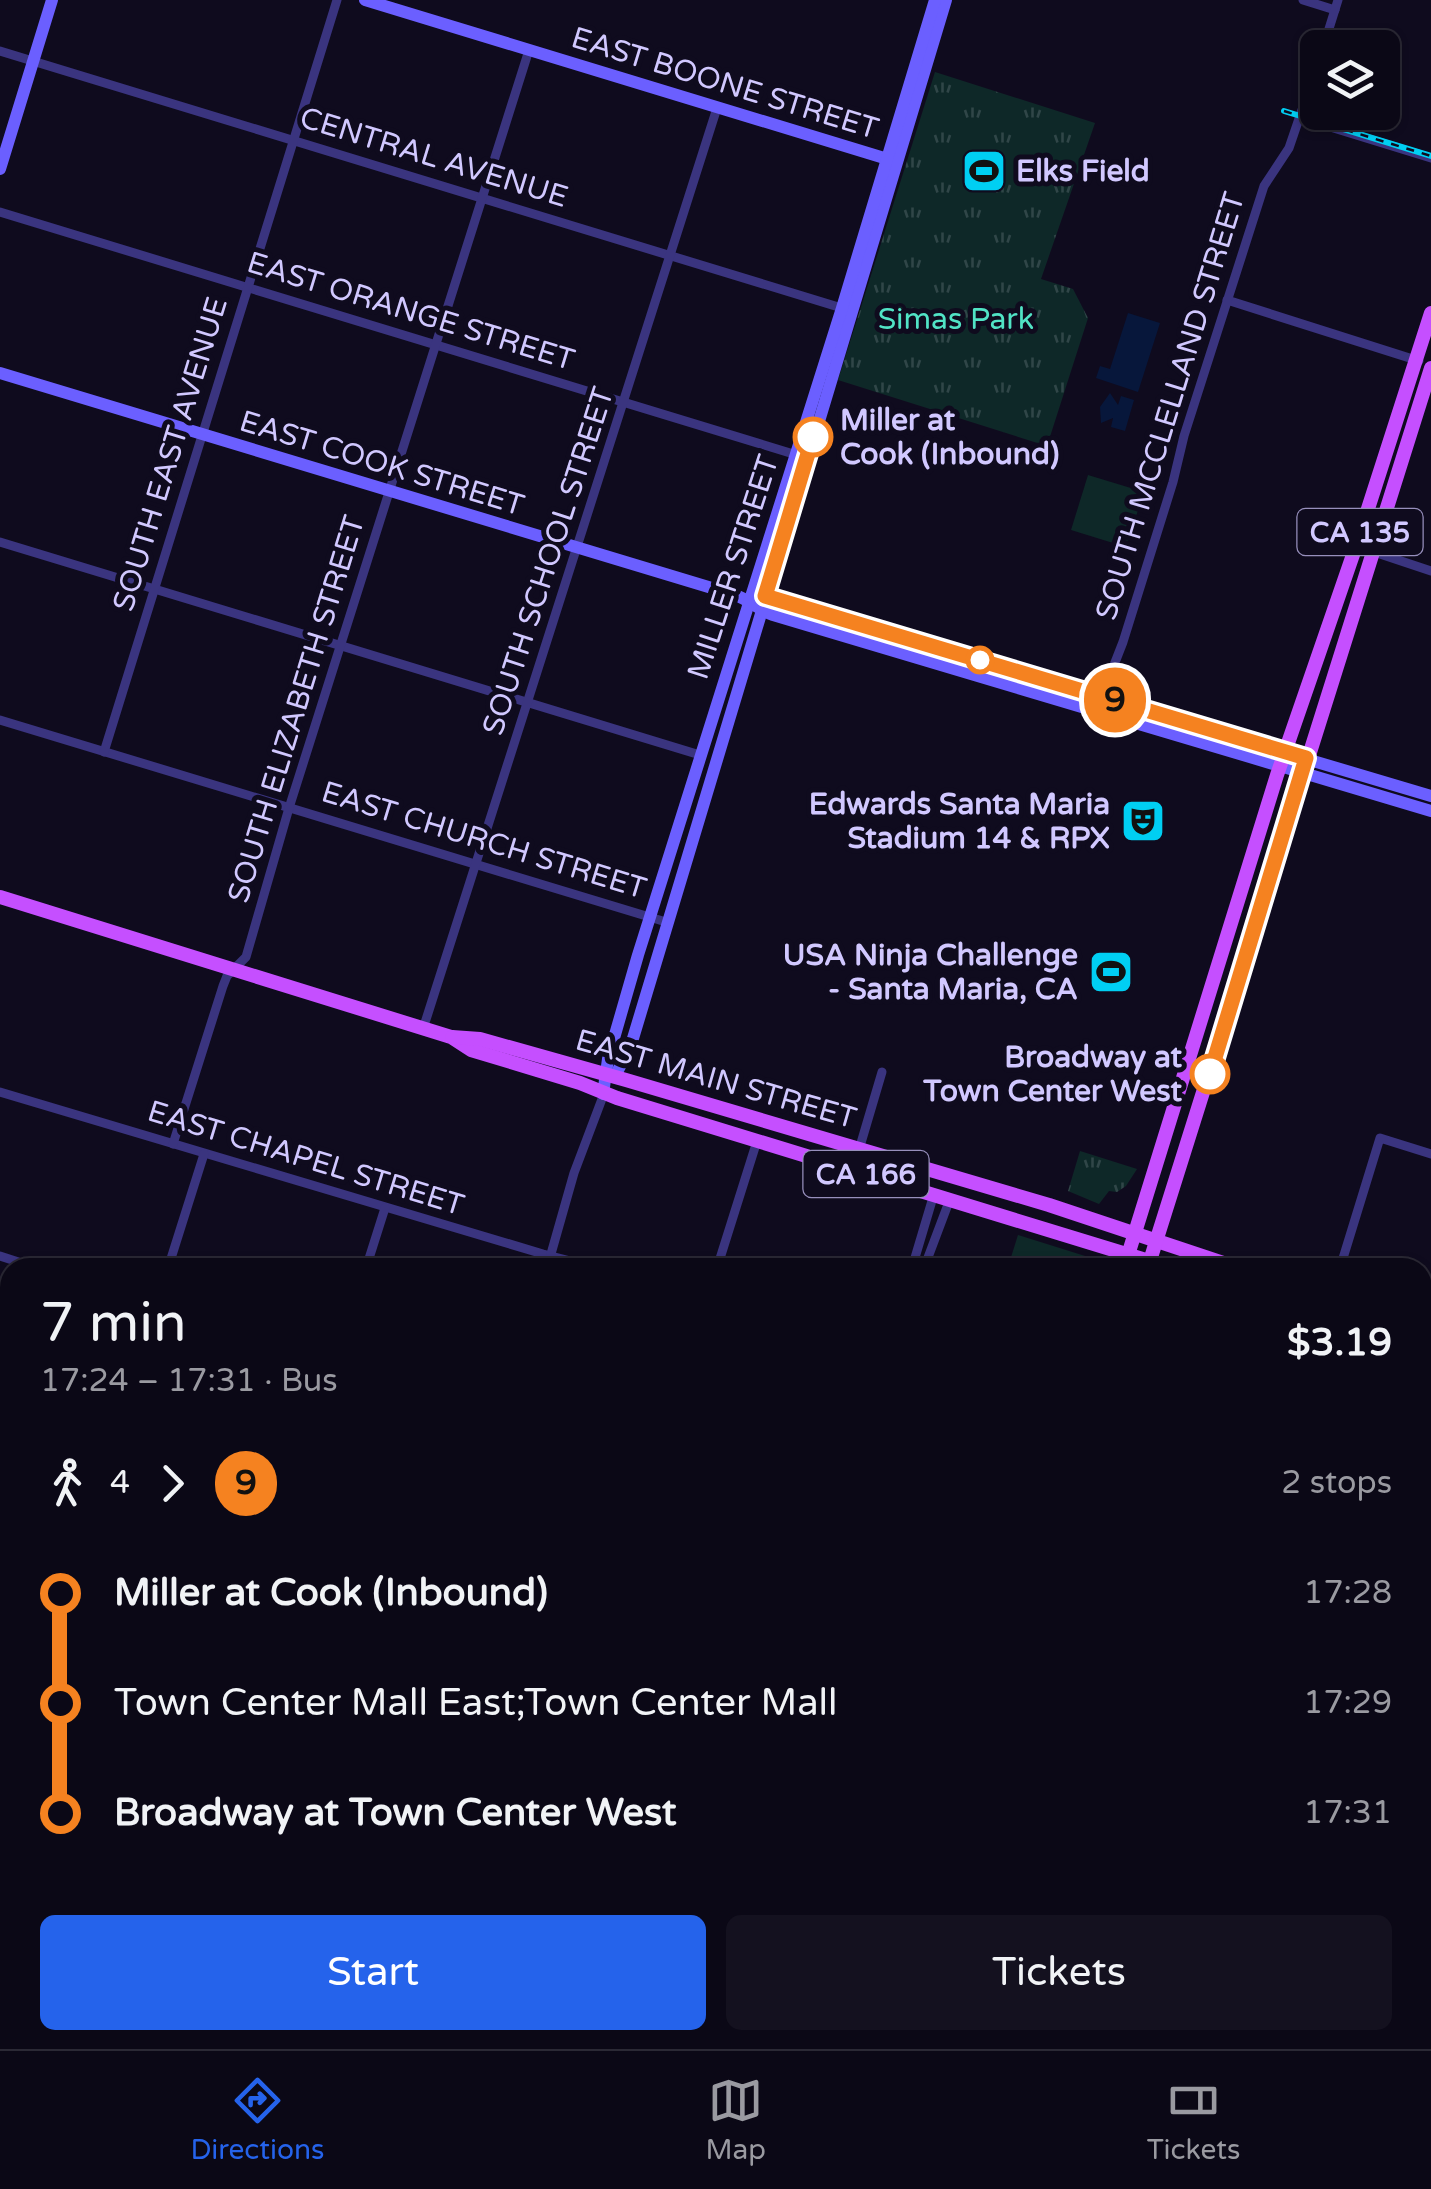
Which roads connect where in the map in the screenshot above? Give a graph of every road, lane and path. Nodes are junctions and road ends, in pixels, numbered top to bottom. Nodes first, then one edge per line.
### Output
1 (52, 0) edge
2 (336, 0) edge
3 (365, 0) edge
4 (935, 0) edge
5 (946, 0) edge
6 (1303, 0) edge
7 (1336, 5) edge
8 (1328, 30) edge
9 (528, 50) junction
10 (0, 51) edge
11 (34, 61) junction
12 (717, 108) junction
13 (1300, 120) edge
14 (1340, 130) edge
15 (293, 140) junction
16 (1431, 158) edge
17 (892, 160) junction
18 (0, 169) edge
19 (482, 198) junction
20 (0, 212) edge
21 (671, 256) junction
22 (248, 287) junction
23 (1227, 300) junction
24 (847, 309) junction
25 (1431, 312) edge
26 (436, 344) junction
27 (1426, 364) edge
28 (0, 373) edge
29 (624, 402) junction
30 (202, 434) junction
31 (801, 456) junction
32 (389, 491) junction
33 (0, 542) edge
34 (1356, 546) junction
35 (578, 548) junction
36 (1372, 552) junction
37 (1431, 571) edge
38 (155, 589) junction
39 (765, 596) junction
40 (749, 600) junction
41 (760, 611) junction
42 (929, 645) junction
43 (340, 646) junction
44 (924, 660) junction
45 (1104, 696) junction
46 (529, 703) junction
47 (1096, 711) junction
48 (0, 720) edge
49 (104, 752) junction
50 (700, 754) junction
51 (1283, 757) junction
52 (1304, 764) junction
53 (1431, 796) edge
54 (289, 808) junction
55 (1431, 810) edge
56 (478, 864) junction
57 (0, 897) edge
58 (651, 917) junction
59 (666, 922) junction
60 (231, 973) junction
61 (423, 1028) junction
62 (451, 1037) junction
63 (882, 1072) dead end
64 (610, 1075) junction
65 (0, 1092) edge
66 (603, 1094) junction
67 (756, 1142) junction
68 (173, 1144) junction
69 (859, 1149) junction
70 (204, 1154) junction
71 (1431, 1154) edge
72 (854, 1170) junction
73 (934, 1194) junction
74 (950, 1199) junction
75 (385, 1208) junction
76 (1135, 1233) junction
77 (1157, 1242) junction
78 (551, 1254) junction
79 (171, 1258) edge
80 (369, 1258) edge
81 (550, 1258) edge
82 (564, 1258) edge
83 (719, 1258) edge
84 (915, 1258) edge
85 (925, 1258) edge
86 (1117, 1258) edge
87 (1127, 1258) edge
88 (1151, 1258) edge
89 (1207, 1258) edge
90 (1343, 1258) edge

1 - 11 street
2 - 15 street, SOUTH EAST AVENUE
3 - 9 street, EAST BOONE STREET
4 - 17 street, MILLER STREET
5 - 17 street, MILLER STREET
6 - 7 street
7 - 8 street
9 - 12 street, EAST BOONE STREET
9 - 19 street, SOUTH ELIZABETH STREET
10 - 11 street, CENTRAL AVENUE
11 - 15 street, CENTRAL AVENUE
11 - 18 street
12 - 17 street, EAST BOONE STREET
12 - 21 street, SOUTH SCHOOL STREET
13 - 23 street, SOUTH MCCLELLAND STREET
14 - 16 street
15 - 19 street, CENTRAL AVENUE
15 - 22 street, SOUTH EAST AVENUE
17 - 24 street, MILLER STREET
19 - 21 street, CENTRAL AVENUE
19 - 26 street, SOUTH ELIZABETH STREET
20 - 22 street, EAST ORANGE STREET
21 - 24 street, CENTRAL AVENUE
21 - 29 street, SOUTH SCHOOL STREET
22 - 26 street, EAST ORANGE STREET
22 - 30 street, SOUTH EAST AVENUE
23 - 27 street
23 - 45 street, SOUTH MCCLELLAND STREET
24 - 31 street, MILLER STREET
25 - 27 main road, CA 135
26 - 29 street, EAST ORANGE STREET
26 - 32 street, SOUTH ELIZABETH STREET
27 - 34 main road, CA 135
27 - 36 main road, CA 135
28 - 30 street, EAST COOK STREET
29 - 31 street, EAST ORANGE STREET
29 - 35 street, SOUTH SCHOOL STREET
30 - 32 street, EAST COOK STREET
30 - 38 street, SOUTH EAST AVENUE
31 - 39 street, MILLER STREET
31 - 40 street, MILLER STREET
32 - 35 street, EAST COOK STREET
32 - 43 street, SOUTH ELIZABETH STREET
33 - 38 street
34 - 36 street
34 - 51 main road, CA 135
35 - 40 street, EAST COOK STREET
35 - 46 street, SOUTH SCHOOL STREET
36 - 37 street
36 - 52 main road, CA 135
38 - 43 street
38 - 49 street, SOUTH EAST AVENUE
39 - 40 street
39 - 41 street, MILLER STREET
39 - 42 street
40 - 41 street, EAST COOK STREET
40 - 50 street, MILLER STREET
41 - 44 street, EAST COOK STREET
41 - 59 street, MILLER STREET
42 - 44 street
42 - 45 street
43 - 46 street
43 - 54 street, SOUTH ELIZABETH STREET
44 - 47 street, EAST COOK STREET
45 - 47 street, SOUTH MCCLELLAND STREET
45 - 51 street
46 - 50 street
46 - 56 street, SOUTH SCHOOL STREET
47 - 51 street, EAST COOK STREET
48 - 49 street, EAST CHURCH STREET
49 - 54 street, EAST CHURCH STREET
50 - 58 street, MILLER STREET
51 - 52 street
51 - 76 main road, CA 135
52 - 53 street
52 - 55 street
52 - 77 main road, CA 135
54 - 56 street, EAST CHURCH STREET
54 - 60 street, SOUTH ELIZABETH STREET
56 - 58 street, EAST CHURCH STREET
56 - 61 street, SOUTH SCHOOL STREET
57 - 60 main road, EAST MAIN STREET / CA 166
58 - 59 street, EAST CHURCH STREET
58 - 64 street, MILLER STREET
59 - 64 street, MILLER STREET
60 - 61 main road, EAST MAIN STREET / CA 166
60 - 68 street, SOUTH ELIZABETH STREET
61 - 62 main road, EAST MAIN STREET / CA 166
62 - 64 main road, EAST MAIN STREET / CA 166
62 - 66 main road, EAST MAIN STREET / CA 166
63 - 69 street
64 - 66 street, MILLER STREET
64 - 69 main road, EAST MAIN STREET / CA 166
65 - 68 street, EAST CHAPEL STREET
66 - 67 main road, EAST MAIN STREET / CA 166
66 - 78 street
67 - 72 main road, EAST MAIN STREET / CA 166
67 - 83 street
68 - 70 street, EAST CHAPEL STREET
69 - 72 street
69 - 76 main road, EAST MAIN STREET / CA 166
70 - 75 street, EAST CHAPEL STREET
70 - 79 street
71 - 90 street
72 - 73 main road, EAST MAIN STREET / CA 166
73 - 74 main road, EAST MAIN STREET / CA 166
73 - 84 street
74 - 85 street
74 - 86 main road, EAST MAIN STREET / CA 166
75 - 78 street, EAST CHAPEL STREET
75 - 80 street
76 - 77 main road, CA 166
76 - 87 main road, CA 135
77 - 88 main road, CA 135
77 - 89 main road, CA 166
78 - 81 street
78 - 82 street, EAST CHAPEL STREET

